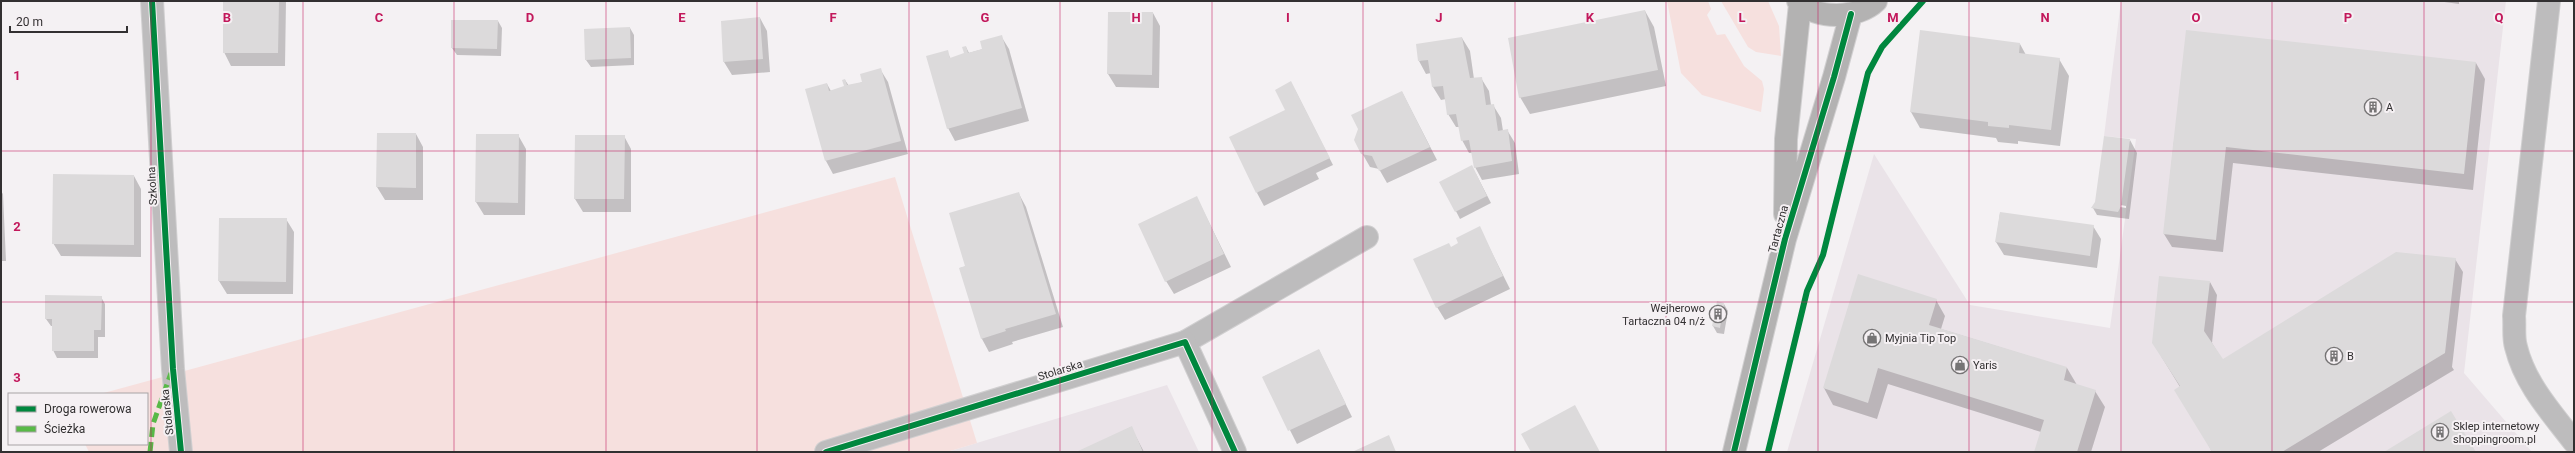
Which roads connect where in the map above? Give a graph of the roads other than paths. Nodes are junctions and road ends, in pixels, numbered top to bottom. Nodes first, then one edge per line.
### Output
1 (152, 1) edge
2 (1876, 1) edge
3 (2549, 1) edge
4 (1799, 3) edge
5 (1850, 14) junction
6 (1367, 237) dead end
7 (1785, 239) junction
8 (1185, 342) junction
9 (173, 369) joint
10 (2574, 442) edge
11 (181, 452) edge
12 (826, 452) edge
13 (1235, 452) edge
14 (1734, 452) edge

1 - 9 street, Szkolna
2 - 5 street
3 - 10 street
4 - 5 street
4 - 7 street, Tartaczna
5 - 7 street, Tartaczna
6 - 8 street, Stolarska
7 - 14 street, Tartaczna
8 - 12 street, Stolarska
8 - 13 street
9 - 11 street, Stolarska

